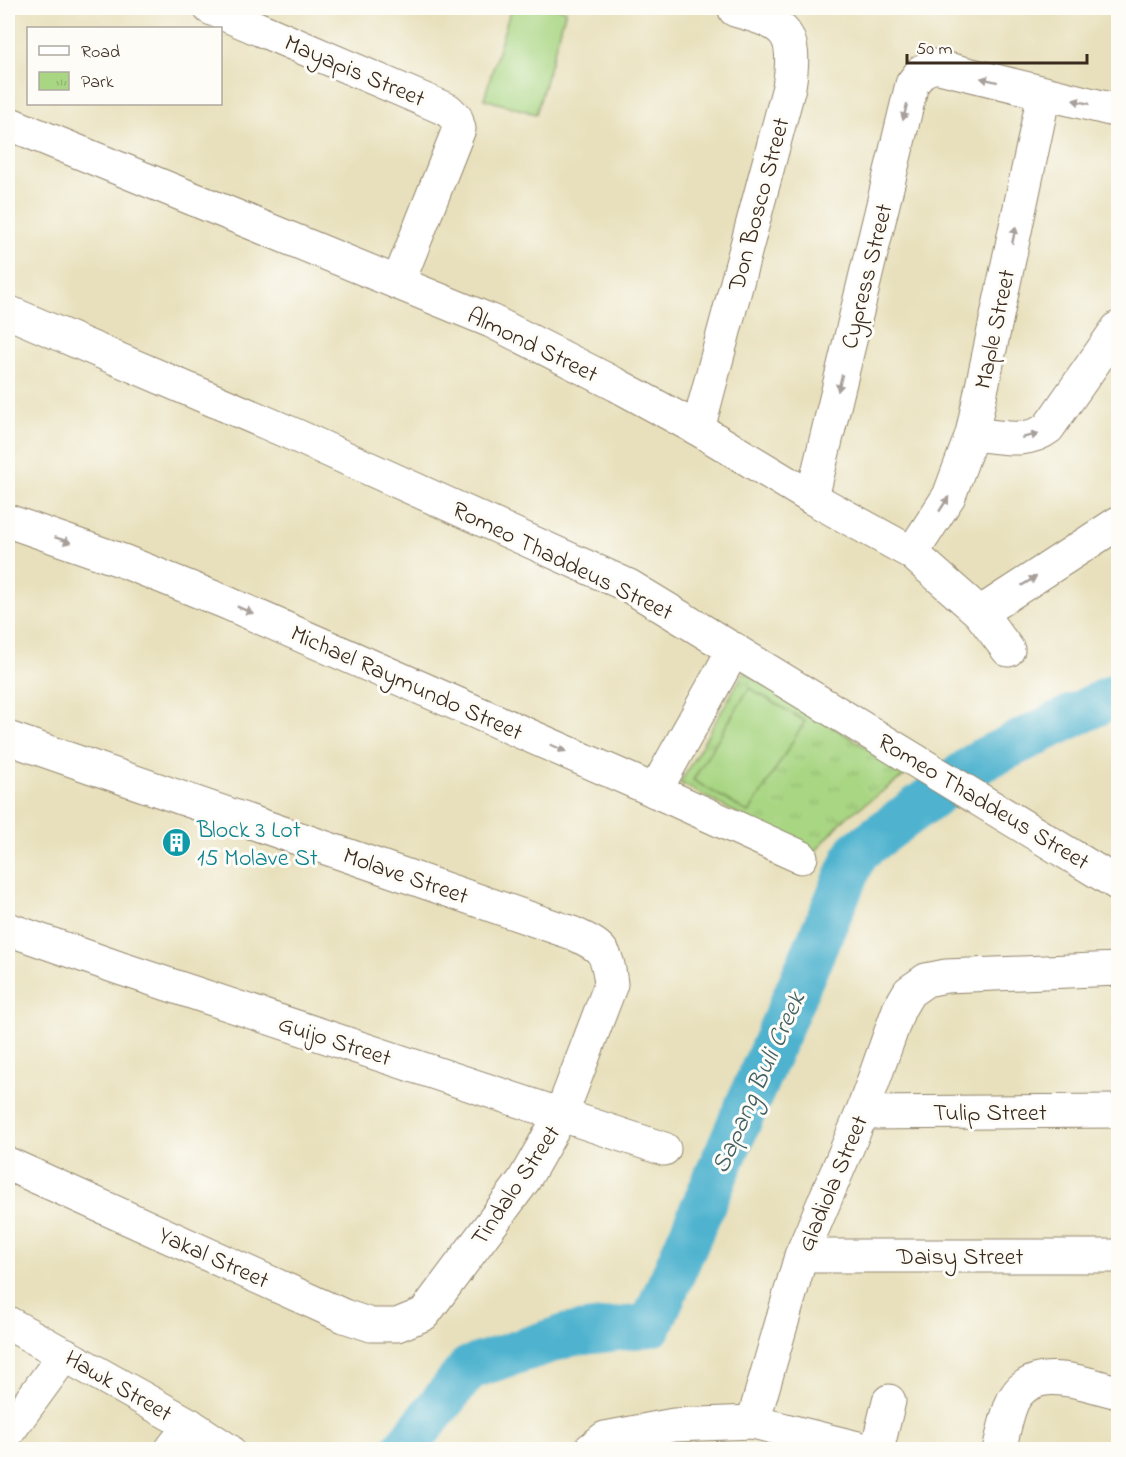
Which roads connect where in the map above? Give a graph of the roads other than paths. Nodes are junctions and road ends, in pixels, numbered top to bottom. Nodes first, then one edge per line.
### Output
1 (210, 8) edge
2 (735, 10) dead end
3 (1044, 94) junction
4 (1119, 111) edge
5 (8, 123) edge
6 (398, 283) junction
7 (8, 312) edge
8 (1119, 328) edge
9 (698, 429) junction
10 (972, 434) junction
11 (812, 498) junction
12 (8, 521) edge
13 (1119, 523) edge
14 (912, 553) junction
15 (980, 613) junction
16 (734, 649) junction
17 (1008, 650) dead end
18 (8, 738) edge
19 (655, 791) junction
20 (801, 857) dead end
21 (1119, 884) edge
22 (8, 929) edge
23 (598, 945) joint
24 (1119, 969) edge
25 (1119, 1112) edge
26 (862, 1113) junction
27 (561, 1115) junction
28 (664, 1149) dead end
29 (8, 1164) edge
30 (801, 1256) junction
31 (1119, 1256) edge
32 (424, 1314) joint
33 (8, 1323) edge
34 (65, 1354) junction
35 (1119, 1392) edge
36 (889, 1401) dead end
37 (753, 1422) junction
38 (8, 1432) edge
39 (180, 1437) edge
40 (228, 1449) edge
41 (590, 1449) edge
42 (866, 1449) edge
43 (877, 1449) edge
44 (999, 1449) edge

1 - 6 street, Mayapis Street
2 - 9 street, Don Bosco Street
4 -> 3 street
10 -> 3 street, Maple Street
3 -> 11 street, Cypress Street
5 - 6 street, Almond Street
6 - 9 street, Almond Street
7 - 16 street, Romeo Thaddeus Street
10 -> 8 street
9 - 11 street, Almond Street
14 -> 10 street, Maple Street
11 - 14 street, Almond Street
12 -> 19 street, Michael Raymundo Street
15 -> 13 street
14 - 15 street, Almond Street
15 - 17 street, Almond Street
16 - 19 street
16 - 21 street, Romeo Thaddeus Street
18 - 23 street, Molave Street
19 - 20 street, Michael Raymundo Street
22 - 27 street, Guijo Street
23 - 27 street, Tindalo Street
24 - 26 street, Gladiola Street
25 - 26 street, Tulip Street
26 - 30 street, Gladiola Street
27 - 28 street, Guijo Street
27 - 32 street, Tindalo Street
29 - 32 street, Yakal Street
30 - 31 street, Daisy Street
30 - 37 street, Gladiola Street
33 - 34 street, Hawk Street
34 - 38 street
34 - 39 street, Hawk Street
35 - 44 street
36 - 43 street
37 - 41 street
37 - 42 street
39 - 40 street, Hawk Street

